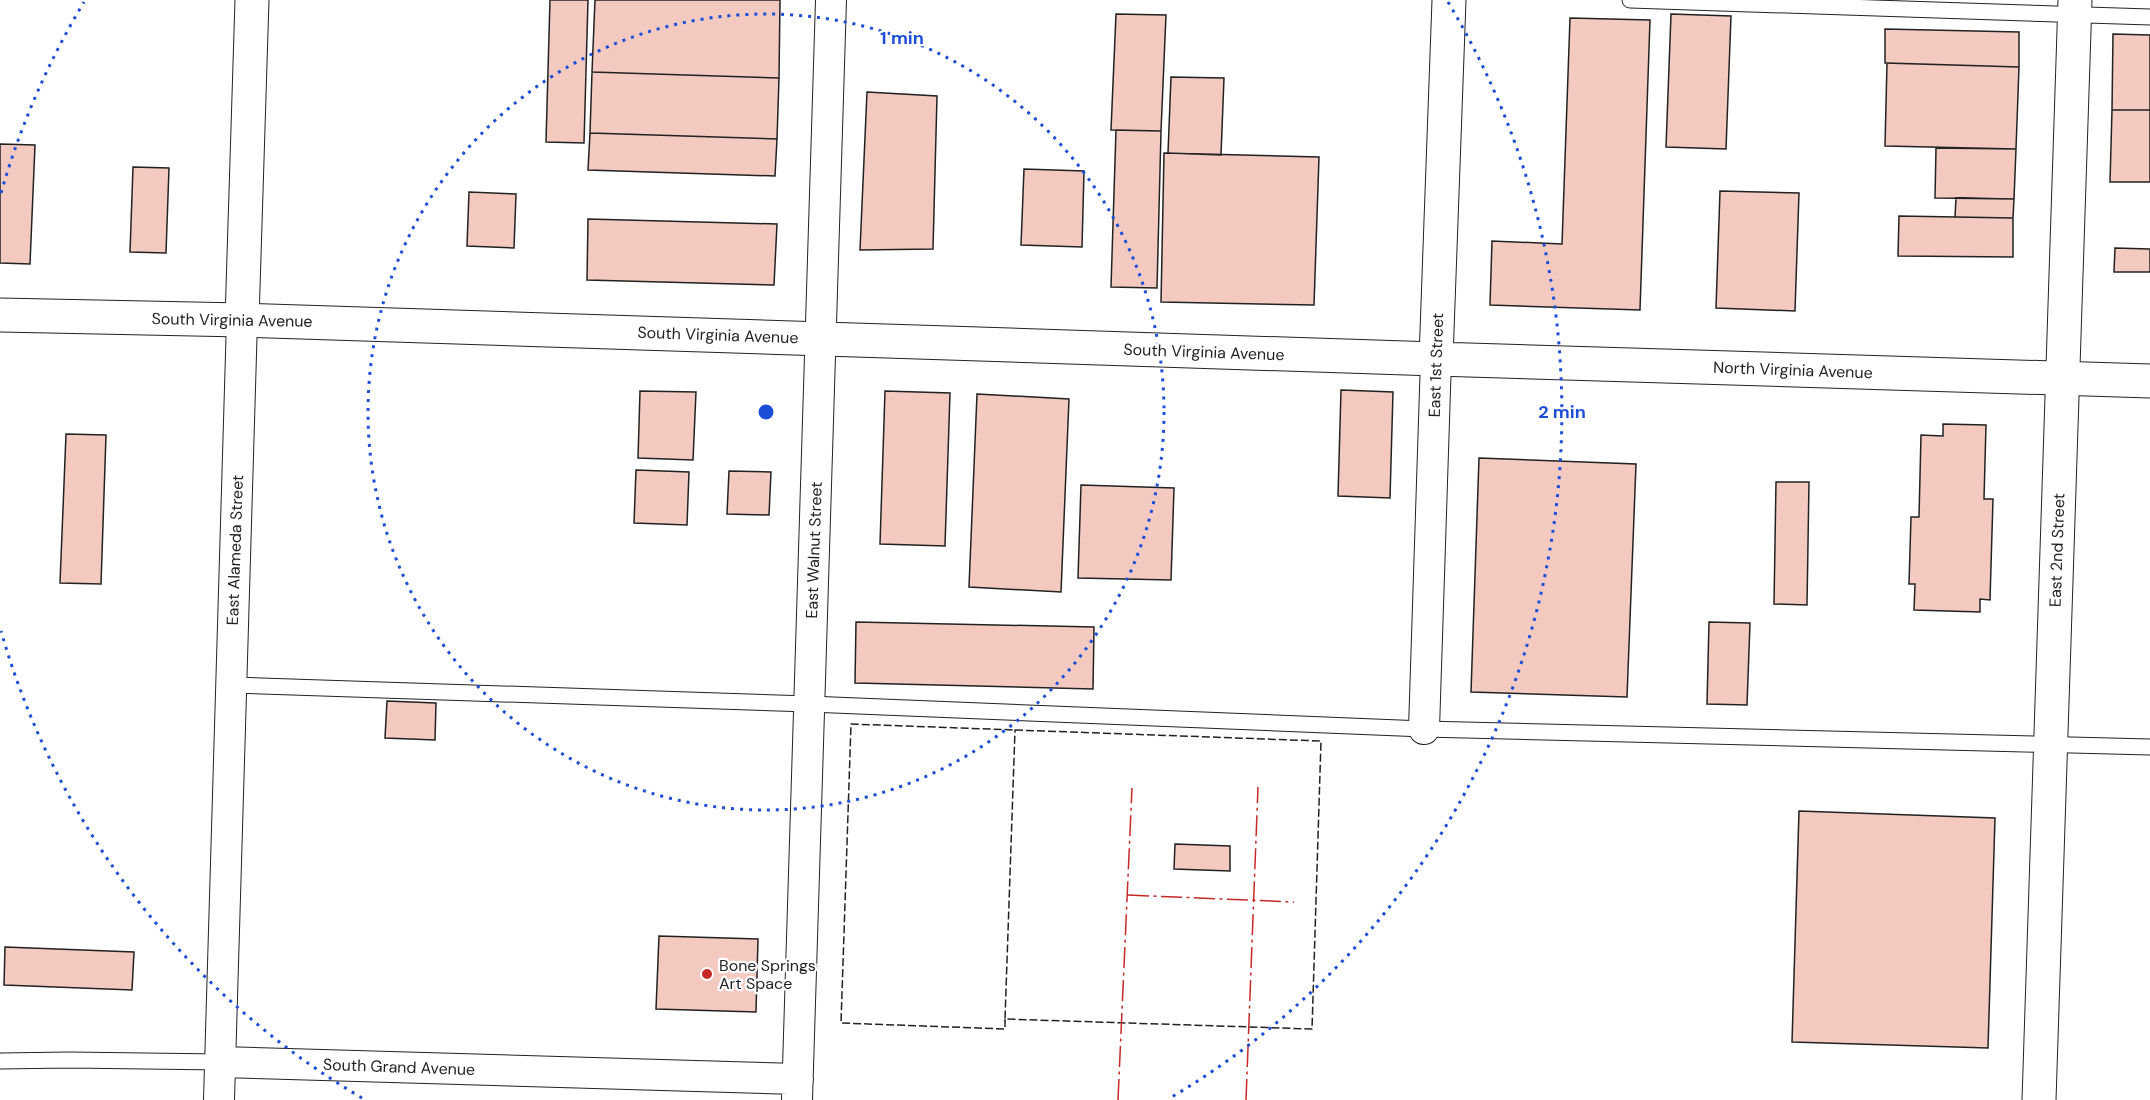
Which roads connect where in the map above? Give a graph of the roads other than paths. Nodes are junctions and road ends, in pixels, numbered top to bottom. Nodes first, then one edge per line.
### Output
1 (252, 0) edge
2 (831, 0) edge
3 (1449, 0) edge
4 (1630, 0) edge
5 (2075, 7) edge
6 (2150, 17) edge
7 (0, 315) edge
8 (242, 320) junction
9 (820, 338) junction
10 (1436, 360) junction
11 (2062, 378) junction
12 (2150, 381) edge
13 (231, 685) junction
14 (809, 704) junction
15 (1424, 729) junction
16 (2050, 744) junction
17 (2150, 747) edge
18 (0, 1061) edge
19 (220, 1062) junction
20 (797, 1089) edge
21 (219, 1100) edge
22 (2039, 1100) edge

1 - 8 street, East Alameda Street
2 - 9 street, East Walnut Street
3 - 10 street, East 1st Street
4 - 5 lane
5 - 6 lane
5 - 11 street, East 2nd Street
7 - 8 street, South Virginia Avenue
8 - 9 street, South Virginia Avenue
8 - 13 street, East Alameda Street
9 - 10 street, South Virginia Avenue
9 - 14 street, East Walnut Street
10 - 11 street, North Virginia Avenue
10 - 15 street, East 1st Street
11 - 12 street, North Virginia Avenue
11 - 16 street, East 2nd Street
13 - 14 lane
13 - 19 street, East Alameda Street
14 - 15 lane
14 - 20 street, East Walnut Street
15 - 16 lane
16 - 17 lane
16 - 22 street, East 2nd Street
18 - 19 lane, South Grand Avenue
19 - 20 street, South Grand Avenue
19 - 21 street, East Alameda Street

